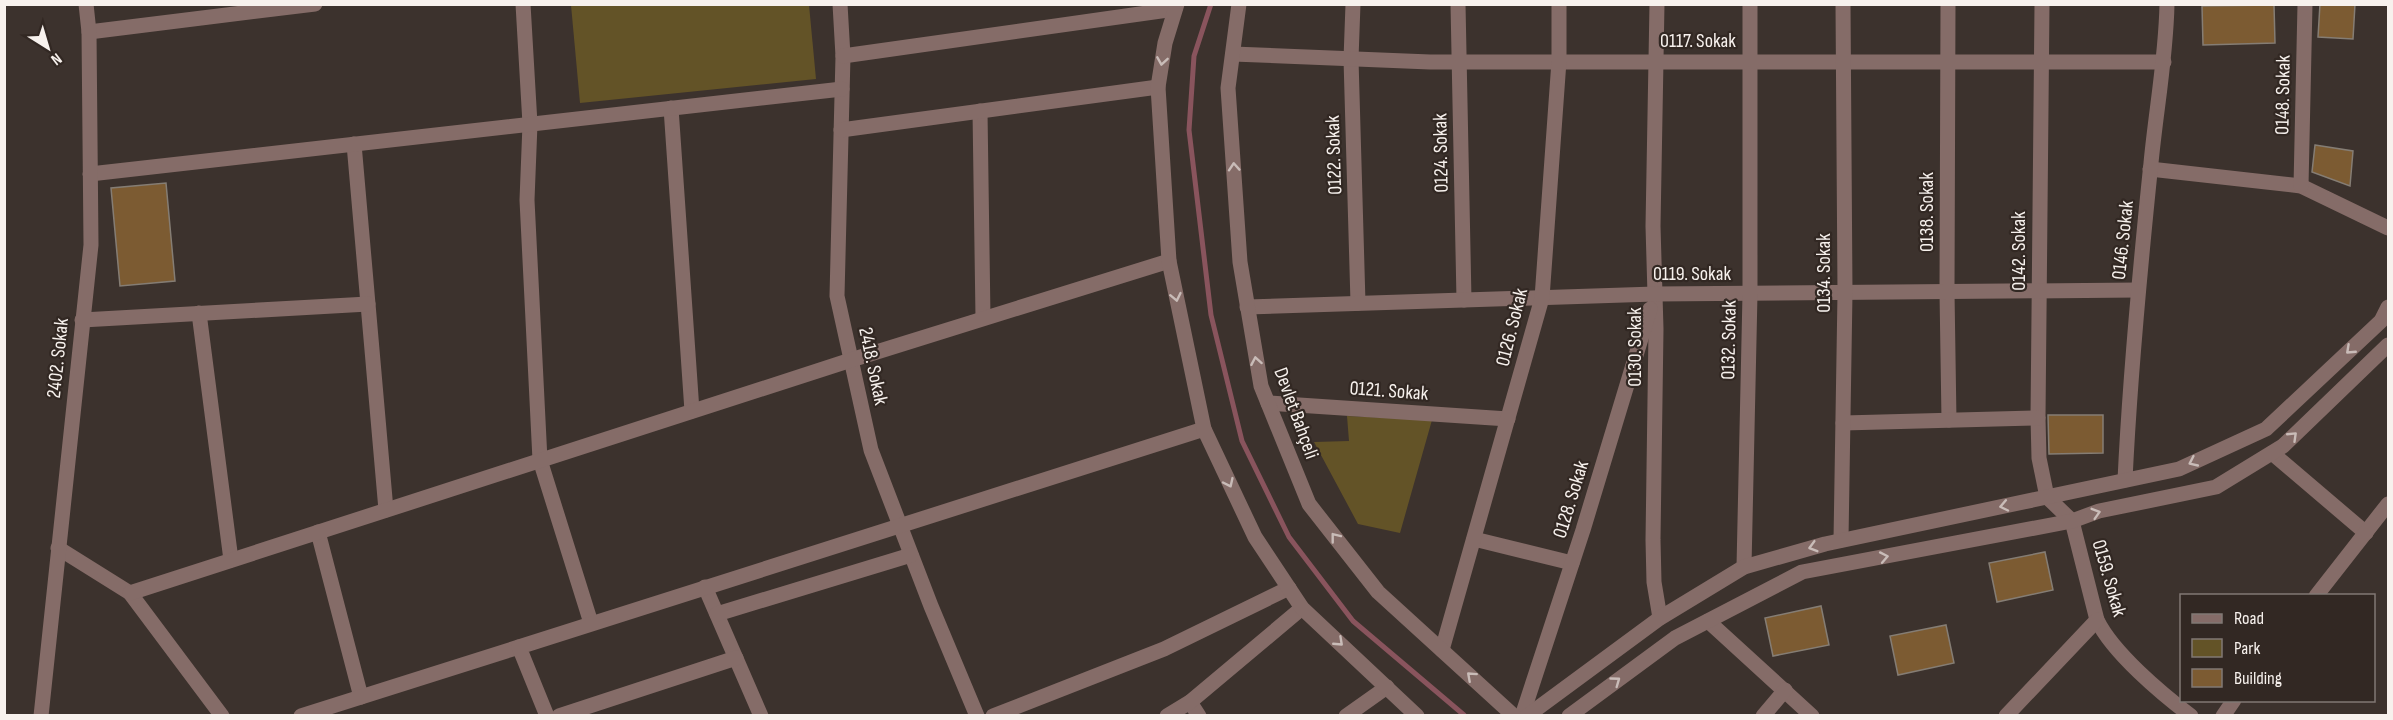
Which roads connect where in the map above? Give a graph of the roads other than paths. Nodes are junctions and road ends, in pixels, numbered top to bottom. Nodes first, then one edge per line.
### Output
1 (86, 4) edge
2 (315, 4) edge
3 (524, 4) edge
4 (840, 4) edge
5 (1239, 4) edge
6 (1353, 4) edge
7 (1458, 4) edge
8 (1559, 4) edge
9 (1657, 4) edge
10 (1750, 4) edge
11 (1843, 4) edge
12 (1948, 4) edge
13 (2042, 4) edge
14 (2167, 4) edge
15 (2305, 4) edge
16 (1176, 7) edge
17 (225, 10) edge
18 (89, 32) junction
19 (1233, 54) junction
20 (843, 56) junction
21 (1351, 59) junction
22 (1656, 61) junction
23 (1749, 61) junction
24 (1459, 62) junction
25 (1559, 62) junction
26 (1842, 62) junction
27 (1948, 62) junction
28 (2041, 62) junction
29 (2164, 62) junction
30 (1158, 87) junction
31 (842, 89) junction
32 (671, 108) junction
33 (980, 111) junction
34 (530, 124) junction
35 (841, 130) junction
36 (354, 144) junction
37 (2150, 169) junction
38 (90, 174) junction
39 (2301, 186) junction
40 (2388, 228) edge
41 (1169, 261) junction
42 (2138, 290) junction
43 (1947, 292) junction
44 (2039, 292) junction
45 (1845, 293) junction
46 (1655, 294) junction
47 (1750, 294) junction
48 (1542, 298) junction
49 (1464, 300) junction
50 (1358, 303) junction
51 (368, 304) junction
52 (1247, 307) junction
53 (2388, 307) edge
54 (200, 314) junction
55 (983, 318) junction
56 (82, 320) junction
57 (2388, 345) edge
58 (851, 360) junction
59 (1268, 403) junction
60 (692, 411) junction
61 (2038, 418) junction
62 (1508, 419) junction
63 (1949, 420) junction
64 (1843, 423) junction
65 (1204, 429) junction
66 (2272, 453) junction
67 (540, 460) junction
68 (2125, 480) junction
69 (2047, 497) junction
70 (2388, 504) edge
71 (386, 510) junction
72 (2072, 521) junction
73 (900, 524) junction
74 (318, 532) junction
75 (2366, 533) junction
76 (1474, 539) junction
77 (1841, 540) junction
78 (58, 548) junction
79 (911, 555) junction
80 (231, 560) junction
81 (1572, 563) junction
82 (1744, 567) junction
83 (705, 587) junction
84 (1289, 588) junction
85 (130, 593) junction
86 (2318, 594) edge
87 (1302, 608) junction
88 (717, 614) junction
89 (1660, 618) junction
90 (2097, 620) junction
91 (1708, 621) junction
92 (591, 623) junction
93 (519, 646) junction
94 (1442, 650) junction
95 (736, 658) junction
96 (1387, 687) junction
97 (1785, 690) junction
98 (361, 697) junction
99 (1190, 702) junction
100 (2233, 702) edge
101 (41, 716) edge
102 (222, 716) edge
103 (301, 716) edge
104 (547, 716) edge
105 (559, 716) edge
106 (761, 716) edge
107 (977, 716) edge
108 (993, 716) edge
109 (1167, 716) edge
110 (1199, 716) edge
111 (1346, 716) edge
112 (1417, 716) edge
113 (1514, 716) edge
114 (1522, 716) edge
115 (1527, 716) edge
116 (1569, 716) edge
117 (1763, 716) edge
118 (1812, 716) edge
119 (2006, 716) edge
120 (2192, 716) edge
121 (2223, 716) edge

1 - 18 street, 2402. Sokak
2 - 17 street
3 - 34 street
4 - 20 street, 2418. Sokak
5 - 19 street, Devlet Bahçeli
6 - 21 street, 0122. Sokak
7 - 24 street, 0124. Sokak
8 - 25 street, 0126. Sokak
9 - 22 street, 0130. Sokak
10 - 23 street, 0132. Sokak
11 - 26 street, 0134. Sokak
12 - 27 street, 0138. Sokak
13 - 28 street, 0142. Sokak
14 - 29 street, 0146. Sokak
15 - 39 street, 0148. Sokak
16 - 20 street
16 -> 30 street
17 - 18 street
18 - 38 street, 2402. Sokak
19 - 21 street, 0117. Sokak
52 -> 19 street, Devlet Bahçeli
20 - 31 street, 2418. Sokak
21 - 24 street, 0117. Sokak
21 - 50 street, 0122. Sokak
22 - 23 street, 0117. Sokak
22 - 25 street, 0117. Sokak
22 - 46 street, 0130. Sokak
23 - 26 street, 0117. Sokak
23 - 47 street, 0132. Sokak
24 - 25 street, 0117. Sokak
24 - 49 street, 0124. Sokak
25 - 48 street, 0126. Sokak
26 - 27 street, 0117. Sokak
26 - 45 street, 0134. Sokak
27 - 28 street, 0117. Sokak
27 - 43 street, 0138. Sokak
28 - 29 street, 0117. Sokak
28 - 44 street, 0142. Sokak
29 - 37 street, 0146. Sokak
30 - 33 street
30 - 41 street
31 - 32 street
31 - 35 street, 2418. Sokak
32 - 34 street
32 - 60 street
33 - 35 street
33 - 55 street
34 - 36 street
34 - 67 street
35 - 58 street, 2418. Sokak
36 - 38 street
36 - 51 street
37 - 39 street
37 - 42 street, 0146. Sokak
38 - 56 street, 2402. Sokak
39 - 40 street
41 - 55 street
41 -> 65 street
42 - 44 street, 0119. Sokak
42 - 68 street, 0146. Sokak
43 - 44 street, 0119. Sokak
43 - 45 street, 0119. Sokak
43 - 63 street, 0138. Sokak
44 - 61 street, 0142. Sokak
45 - 47 street, 0119. Sokak
45 - 64 street, 0134. Sokak
46 - 47 street, 0119. Sokak
46 - 48 street, 0119. Sokak
46 - 81 street, 0128. Sokak
46 - 89 street, 0130. Sokak
47 - 82 street, 0132. Sokak
48 - 49 street, 0119. Sokak
48 - 62 street, 0126. Sokak
49 - 50 street, 0119. Sokak
50 - 52 street, 0119. Sokak
51 - 54 street
51 - 71 street
59 -> 52 street, Devlet Bahçeli
53 -> 68 street
54 - 56 street
54 - 80 street
55 - 58 street
56 - 78 street, 2402. Sokak
66 -> 57 street
58 - 60 street
58 - 73 street, 2418. Sokak
59 - 62 street, 0121. Sokak
94 -> 59 street, Devlet Bahçeli
60 - 67 street
61 - 63 street
61 - 69 street, 0142. Sokak
62 - 76 street, 0126. Sokak
63 - 64 street
64 - 77 street, 0134. Sokak
65 - 73 street
65 -> 84 street
72 -> 66 street
66 - 75 street
67 - 71 street
67 - 92 street
68 - 69 street
69 - 72 street, 0159. Sokak
69 -> 77 street
70 - 75 street
71 - 74 street
72 - 90 street, 0159. Sokak
91 -> 72 street
73 - 79 street, 2418. Sokak
73 - 83 street
74 - 80 street
74 - 98 street
75 - 86 street
76 - 81 street
76 - 94 street, 0126. Sokak
77 -> 82 street
78 - 85 street
78 - 101 street, 2402. Sokak
79 - 88 street
79 - 107 street, 2418. Sokak
80 - 85 street
81 - 114 street, 0128. Sokak
82 - 89 street
83 - 88 street
83 - 92 street
84 - 87 street
84 - 108 street
85 - 102 street
87 -> 96 street
87 - 99 street
88 - 95 street
89 - 115 street
90 - 119 street
90 - 120 street, 0159. Sokak
91 - 97 street
116 -> 91 street
92 - 93 street
93 - 98 street
93 - 104 street
113 -> 94 street, Devlet Bahçeli
95 - 105 street
95 - 106 street
96 - 111 street
96 - 112 street
97 - 117 street
97 - 118 street
98 - 103 street
99 - 109 street
99 - 110 street
100 - 121 street

